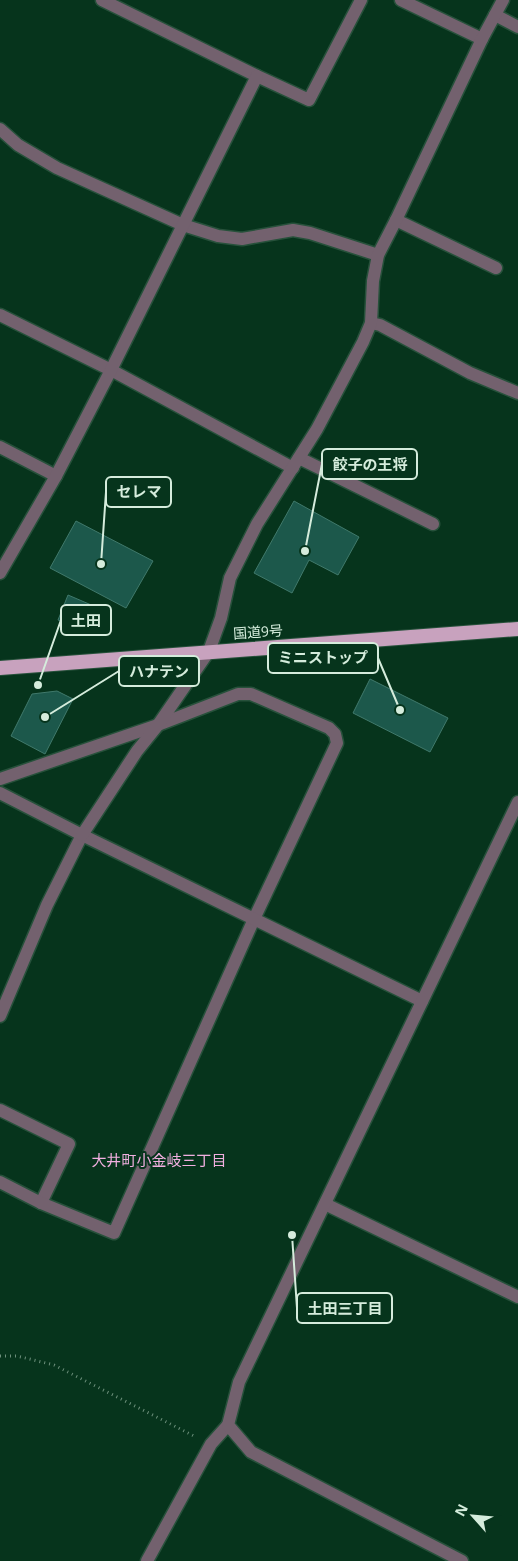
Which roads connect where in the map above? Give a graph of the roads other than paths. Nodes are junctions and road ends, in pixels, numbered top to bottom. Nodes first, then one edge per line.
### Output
1 (102, 0) edge
2 (361, 0) edge
3 (401, 0) edge
4 (503, 0) edge
5 (495, 15) junction
6 (518, 27) edge
7 (482, 39) junction
8 (256, 76) junction
9 (0, 129) edge
10 (396, 220) junction
11 (183, 224) junction
12 (378, 255) junction
13 (496, 268) dead end
14 (0, 315) edge
15 (372, 323) junction
16 (111, 370) junction
17 (518, 394) edge
18 (0, 448) edge
19 (296, 463) junction
20 (56, 476) junction
21 (433, 524) dead end
22 (0, 573) edge
23 (518, 628) edge
24 (209, 651) junction
25 (0, 668) edge
26 (158, 725) junction
27 (0, 779) edge
28 (0, 793) edge
29 (518, 802) edge
30 (82, 835) junction
31 (254, 919) junction
32 (422, 1002) junction
33 (0, 1016) edge
34 (0, 1110) edge
35 (0, 1182) edge
36 (41, 1203) junction
37 (325, 1204) junction
38 (518, 1297) edge
39 (228, 1424) junction
40 (147, 1561) edge
41 (462, 1561) edge

1 - 8 street
2 - 8 street
3 - 7 street
4 - 5 street
5 - 6 street
5 - 7 street
7 - 10 street
8 - 11 street
9 - 11 street
10 - 12 street
10 - 13 street
11 - 12 street
11 - 16 street
12 - 15 street
14 - 16 street
15 - 17 street
15 - 19 street
16 - 19 street
16 - 20 street
18 - 20 street
19 - 21 street
19 - 24 street
20 - 22 street
23 - 24 highway, 国道9号
24 - 25 highway, 国道9号
24 - 26 street
26 - 27 street
26 - 30 street
26 - 31 street
28 - 30 street
29 - 32 street
30 - 31 street
30 - 33 street
31 - 32 street
31 - 36 street
32 - 37 street
34 - 36 street
35 - 36 street
37 - 38 street
37 - 39 street
39 - 40 street
39 - 41 street

